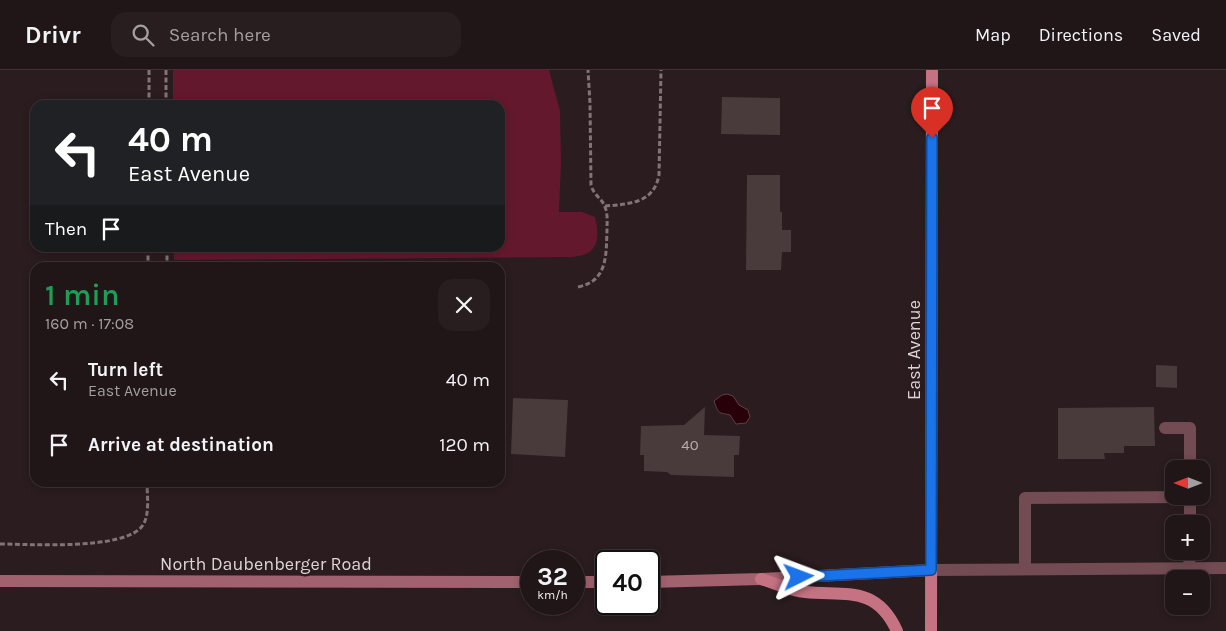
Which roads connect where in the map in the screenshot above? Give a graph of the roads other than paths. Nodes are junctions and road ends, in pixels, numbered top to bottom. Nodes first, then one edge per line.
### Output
1 (932, 70) edge
2 (1165, 428) dead end
3 (1190, 460) edge
4 (1165, 496) edge
5 (1190, 560) edge
6 (1190, 568) junction
7 (1226, 568) edge
8 (1025, 569) junction
9 (931, 570) junction
10 (761, 579) junction
11 (0, 581) edge
12 (520, 582) edge
13 (660, 582) edge
14 (897, 631) edge
15 (931, 631) edge

1 - 9 main road, East Avenue
2 - 3 street
4 - 8 street
5 - 6 street
6 - 7 street
6 - 8 street
8 - 9 street
9 - 10 street
9 - 15 main road, East Avenue
10 - 13 street
10 - 14 main road
11 - 12 street, North Daubenberger Road

